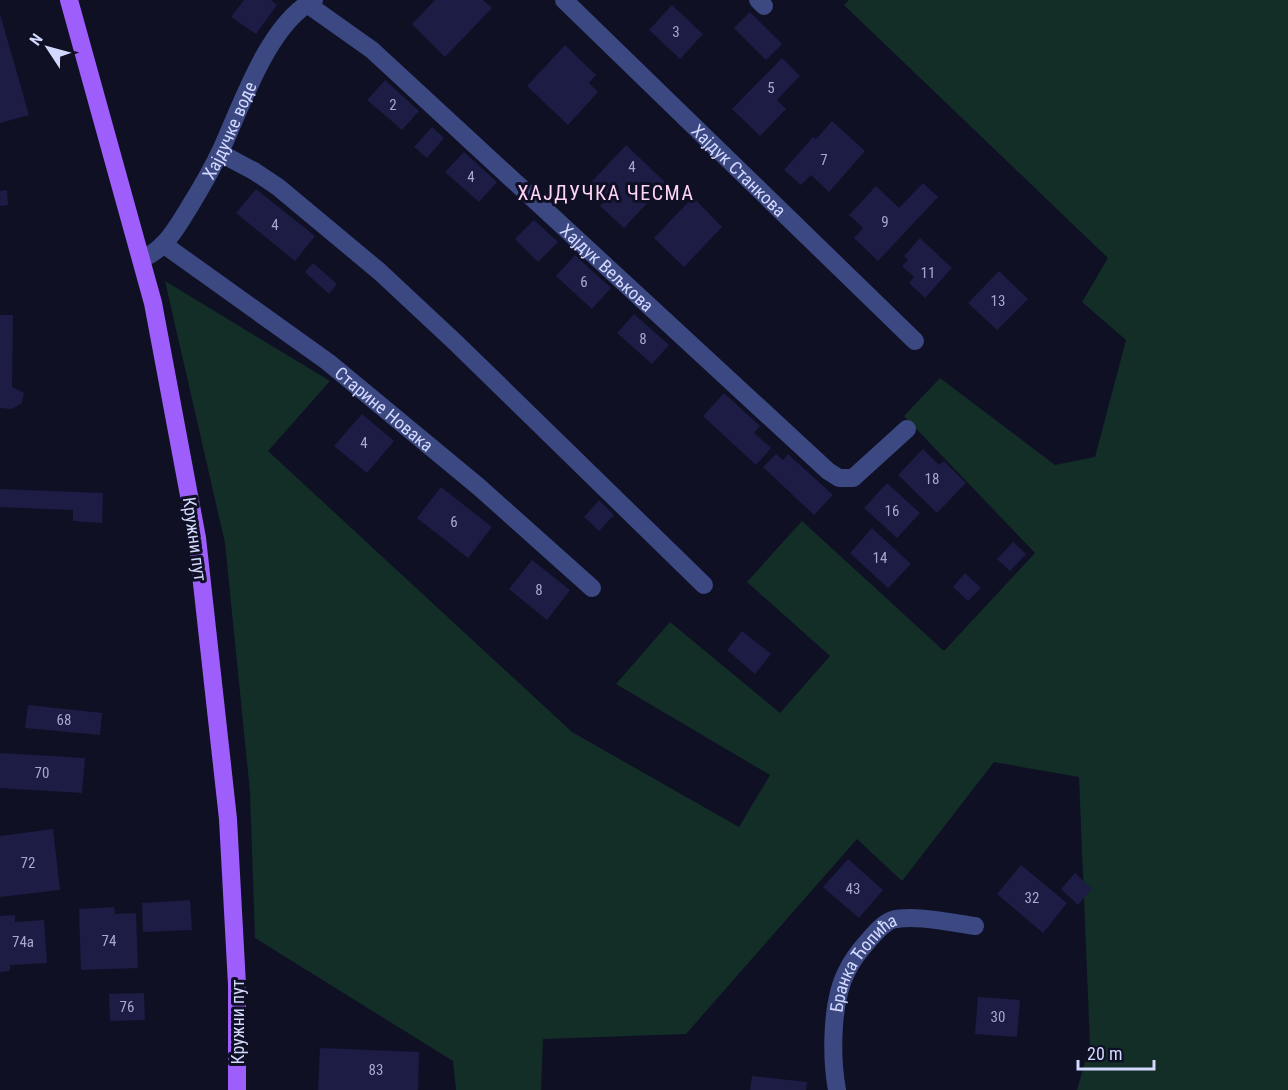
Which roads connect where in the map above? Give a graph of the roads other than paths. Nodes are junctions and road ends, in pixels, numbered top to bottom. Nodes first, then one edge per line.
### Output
1 (69, 0) edge
2 (564, 0) edge
3 (310, 2) edge
4 (220, 153) junction
5 (163, 244) junction
6 (141, 259) junction
7 (915, 340) dead end
8 (907, 429) dead end
9 (704, 585) dead end
10 (592, 588) dead end
11 (975, 926) dead end
12 (237, 1090) edge
13 (837, 1090) edge

1 - 6 main road, Кружни пут
2 - 7 street, Хајдук Станкова
3 - 4 street, Хајдучке воде
3 - 8 street, Хајдук Вељкова
4 - 5 street, Хајдучке воде
4 - 9 street
5 - 6 street, Хајдучке воде
5 - 10 street, Старине Новака
6 - 12 main road, Кружни пут
11 - 13 street, Бранка Ћопића

